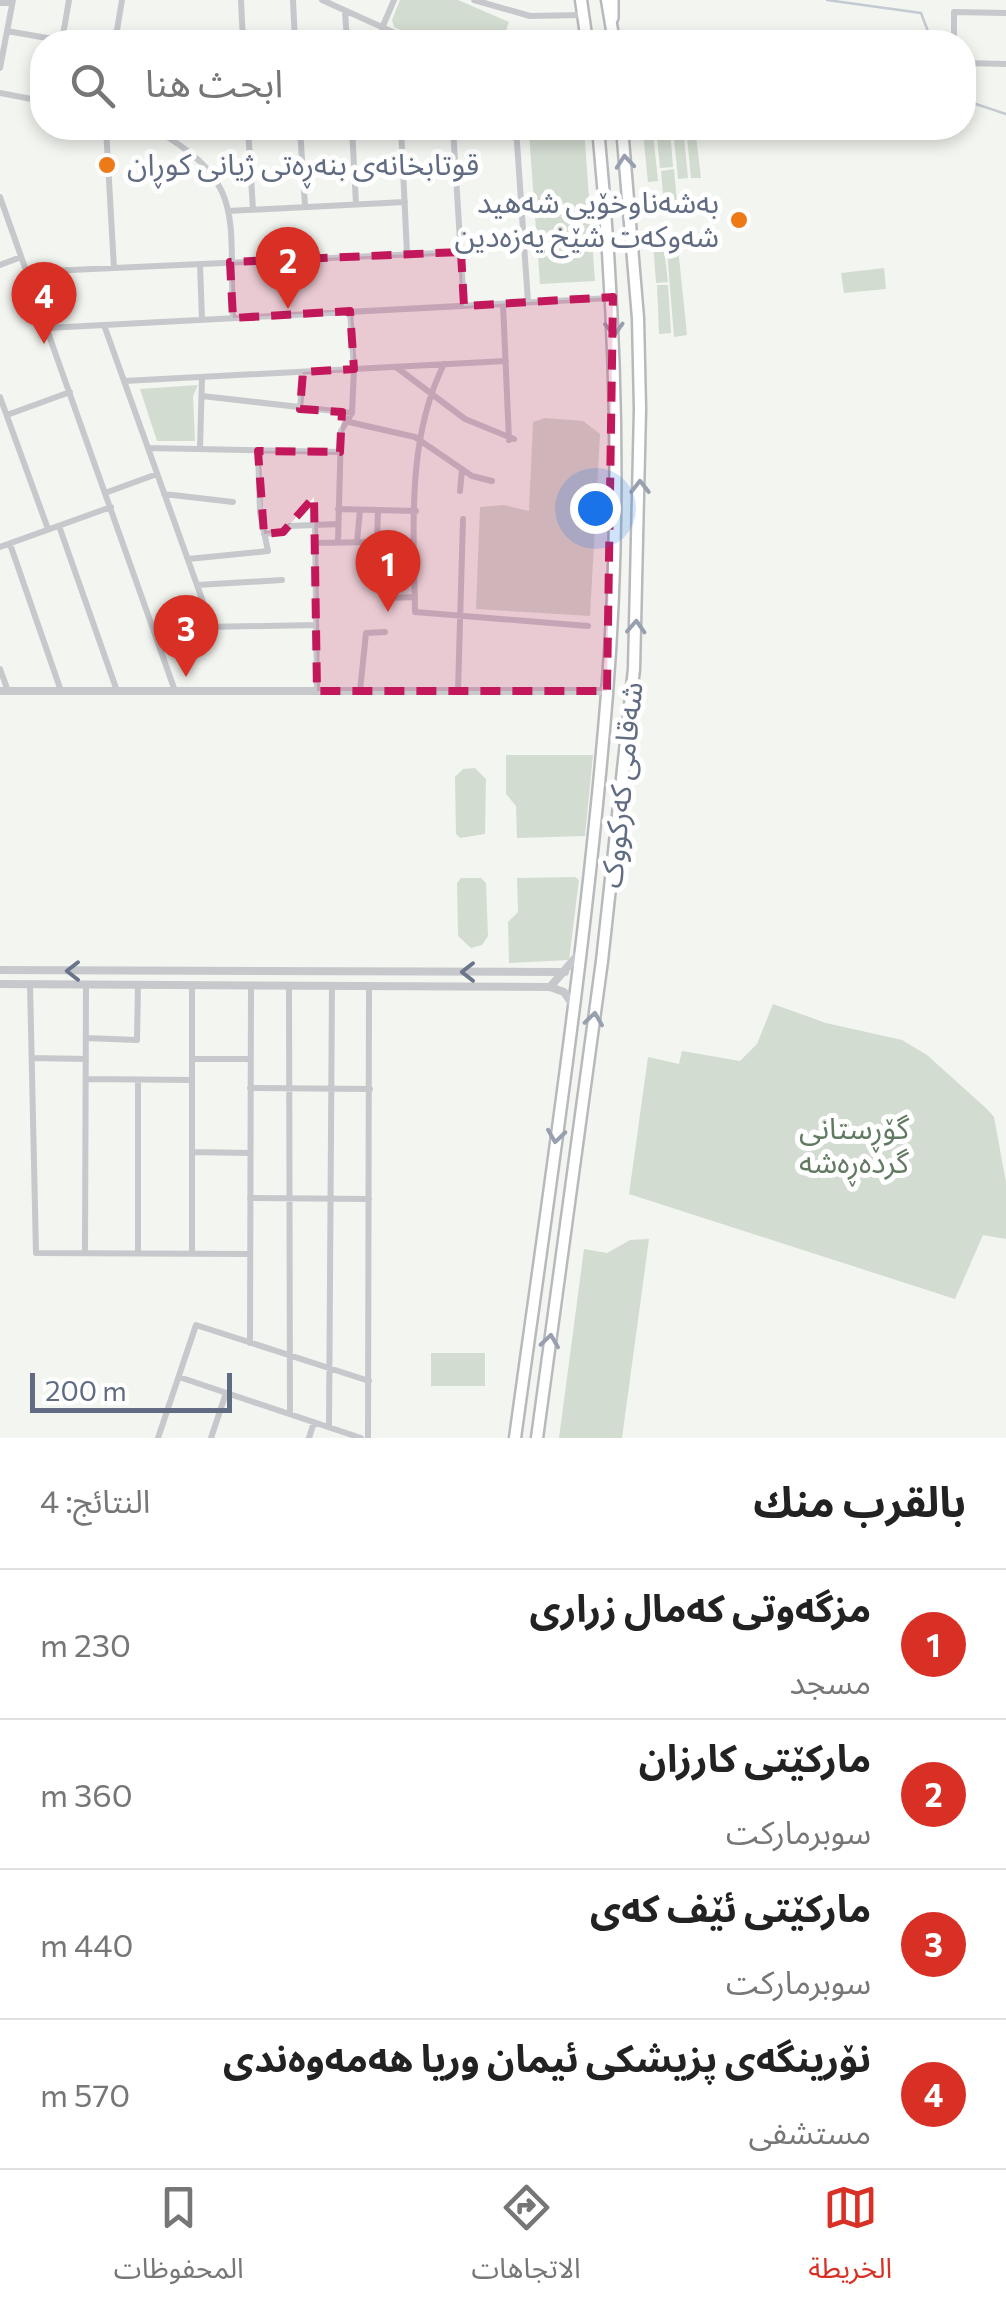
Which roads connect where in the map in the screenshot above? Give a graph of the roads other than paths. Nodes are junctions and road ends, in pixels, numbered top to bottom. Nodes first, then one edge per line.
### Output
1 (70, 0) edge
2 (122, 0) edge
3 (241, 0) edge
4 (293, 0) edge
5 (322, 0) edge
6 (394, 0) edge
7 (474, 0) edge
8 (581, 0) edge
9 (610, 0) edge
10 (12, 1) edge
11 (483, 1) edge
12 (0, 4) edge
13 (345, 10) junction
14 (1006, 13) edge
15 (583, 15) junction
16 (382, 28) junction
17 (67, 30) edge
18 (116, 30) edge
19 (242, 30) edge
20 (295, 30) edge
21 (346, 30) edge
22 (385, 30) edge
23 (585, 30) edge
24 (613, 30) edge
25 (954, 30) edge
26 (7, 31) junction
27 (30, 35) edge
28 (976, 63) edge
29 (1006, 64) edge
30 (0, 68) edge
31 (0, 92) edge
32 (30, 98) edge
33 (107, 140) edge
34 (170, 140) edge
35 (249, 140) edge
36 (301, 140) edge
37 (353, 140) edge
38 (402, 140) edge
39 (455, 140) edge
40 (517, 140) edge
41 (599, 140) edge
42 (623, 140) edge
43 (0, 196) edge
44 (405, 202) junction
45 (356, 204) junction
46 (305, 206) junction
47 (253, 210) junction
48 (228, 211) junction
49 (460, 252) junction
50 (408, 253) junction
51 (22, 257) junction
52 (230, 262) junction
53 (200, 264) junction
54 (0, 265) edge
55 (114, 268) junction
56 (26, 272) junction
57 (613, 298) junction
58 (528, 302) junction
59 (503, 304) junction
60 (464, 306) junction
61 (350, 312) junction
62 (232, 318) junction
63 (202, 320) junction
64 (104, 325) junction
65 (47, 328) junction
66 (506, 361) junction
67 (444, 364) junction
68 (395, 366) junction
69 (354, 368) junction
70 (303, 372) junction
71 (202, 378) junction
72 (124, 382) junction
73 (70, 392) junction
74 (428, 394) junction
75 (202, 396) junction
76 (0, 399) edge
77 (300, 408) junction
78 (6, 415) junction
79 (350, 418) junction
80 (418, 438) junction
81 (148, 448) junction
82 (200, 448) junction
83 (258, 451) junction
84 (340, 452) junction
85 (462, 469) junction
86 (157, 474) junction
87 (492, 481) dead end
88 (460, 491) dead end
89 (105, 493) junction
90 (164, 494) junction
91 (233, 502) dead end
92 (110, 507) junction
93 (338, 509) junction
94 (360, 510) junction
95 (378, 510) junction
96 (416, 511) junction
97 (463, 519) dead end
98 (338, 524) junction
99 (315, 525) junction
100 (59, 526) junction
101 (48, 529) junction
102 (264, 534) junction
103 (338, 542) junction
104 (357, 542) junction
105 (315, 543) junction
106 (10, 544) junction
107 (0, 547) edge
108 (188, 559) junction
109 (282, 580) dead end
110 (612, 583) junction
111 (197, 584) junction
112 (638, 584) junction
113 (415, 597) junction
114 (389, 598) dead end
115 (461, 618) junction
116 (316, 625) junction
117 (588, 626) dead end
118 (212, 627) junction
119 (153, 628) junction
120 (385, 632) dead end
121 (0, 669) edge
122 (4, 691) edge
123 (61, 691) junction
124 (117, 691) junction
125 (174, 691) junction
126 (317, 691) junction
127 (360, 691) junction
128 (458, 691) junction
129 (608, 691) junction
130 (578, 955) junction
131 (0, 970) edge
132 (126, 971) junction
133 (307, 972) junction
134 (565, 972) junction
135 (0, 984) edge
136 (30, 984) junction
137 (86, 984) junction
138 (125, 985) junction
139 (138, 985) junction
140 (192, 985) junction
141 (252, 985) junction
142 (289, 985) junction
143 (307, 985) junction
144 (332, 985) junction
145 (369, 985) junction
146 (550, 987) junction
147 (573, 1006) junction
148 (86, 1038) junction
149 (32, 1058) junction
150 (86, 1059) junction
151 (192, 1059) junction
152 (250, 1060) junction
153 (86, 1079) junction
154 (138, 1080) junction
155 (192, 1080) junction
156 (250, 1088) junction
157 (289, 1088) junction
158 (332, 1089) junction
159 (370, 1089) junction
160 (192, 1152) junction
161 (250, 1153) junction
162 (250, 1198) junction
163 (290, 1198) junction
164 (332, 1198) junction
165 (368, 1199) junction
166 (85, 1254) junction
167 (138, 1254) junction
168 (192, 1254) junction
169 (250, 1254) junction
170 (250, 1343) junction
171 (290, 1357) junction
172 (331, 1370) junction
173 (179, 1377) junction
174 (369, 1381) junction
175 (226, 1393) junction
176 (290, 1414) junction
177 (314, 1422) junction
178 (329, 1428) junction
179 (158, 1438) edge
180 (211, 1438) edge
181 (308, 1438) edge
182 (364, 1438) edge
183 (515, 1438) edge
184 (537, 1438) edge

1 - 17 street
2 - 18 street
3 - 19 street
4 - 20 street
5 - 13 street
6 - 16 street
7 - 11 street
8 - 15 highway
9 - 24 highway
10 - 12 street
10 - 26 street
11 - 15 street
13 - 16 street
13 - 21 street
14 - 25 street
15 - 23 highway
16 - 22 street
26 - 27 street
26 - 30 street
28 - 29 street
31 - 32 street
33 - 55 street
34 - 48 street
35 - 47 street
36 - 46 street
37 - 45 street
38 - 44 street
39 - 49 street
40 - 58 street
41 - 57 highway, شەقامی کەرکووک
112 -> 42 highway, شەقامی کەرکووک
43 - 51 street
44 - 45 street
44 - 50 street
45 - 46 street
46 - 47 street
47 - 48 street
48 - 52 street
49 - 50 street
49 - 60 street
50 - 52 street
51 - 54 street
51 - 56 street
52 - 53 street
52 - 62 street
53 - 55 street
53 - 63 street
55 - 56 street
56 - 65 street
57 - 58 street
57 -> 110 highway, شەقامی کەرکووک
58 - 59 street
59 - 60 street
59 - 66 street
60 - 61 street
61 - 62 street
61 - 69 street
62 - 63 street
63 - 64 street
64 - 65 street
64 - 72 street
65 - 73 street
66 - 67 street
66 - 74 street
67 - 68 street
67 - 74 street
68 - 69 street
68 - 74 street
69 - 70 street
69 - 79 street
70 - 71 street
70 - 77 street
71 - 72 street
71 - 75 street
72 - 81 street
73 - 78 street
73 - 89 street
74 - 80 street
75 - 77 street
75 - 82 street
76 - 78 street
77 - 79 street
78 - 101 street
79 - 80 street
79 - 84 street
80 - 85 street
80 - 96 street
81 - 82 street
81 - 86 street
82 - 83 street
83 - 84 street
83 - 102 street
84 - 93 street
85 - 87 street
85 - 88 street
86 - 89 street
86 - 90 street
89 - 92 street
90 - 91 street
90 - 108 street
92 - 100 street
92 - 119 street
93 - 94 street
93 - 98 street
94 - 95 street
94 - 104 street
95 - 96 street
95 - 104 street
96 - 113 street
97 - 115 street
98 - 99 street
98 - 103 street
99 - 102 street
99 - 105 street
100 - 101 street
100 - 124 street
101 - 106 street
102 - 108 street
103 - 104 street
103 - 105 street
105 - 116 street
106 - 107 street
106 - 123 street
108 - 111 street
109 - 111 street
110 - 112 highway
110 - 129 highway, شەقامی کەرکووک
111 - 118 street
184 -> 112 highway, شەقامی کەرکووک
113 - 114 street
113 - 115 street
115 - 117 street
115 - 128 street
116 - 118 street
116 - 126 street
118 - 119 street
119 - 125 street
120 - 127 street
121 - 122 street
122 - 123 street
123 - 124 street
124 - 125 street
125 - 126 street
126 - 127 street
127 - 128 street
128 - 129 street
129 - 130 highway, شەقامی کەرکووک
130 - 134 street
130 - 147 highway, شەقامی کەرکووک
132 -> 131 street
132 - 133 street
132 - 138 street
134 -> 133 street
133 - 143 street
134 - 146 street
135 - 136 street
136 - 137 street
136 - 149 street
137 - 138 street
137 - 148 street
138 - 139 street
139 - 140 street
139 - 148 street
140 - 141 street
140 - 151 street
141 - 142 street
141 - 152 street
142 - 143 street
142 - 157 street
143 - 144 street
144 - 145 street
144 - 158 street
145 - 146 street
145 - 159 street
146 - 147 street
147 -> 183 highway, شەقامی کەرکووک
148 - 150 street
149 - 150 street
149 - 166 street
150 - 153 street
151 - 152 street
151 - 155 street
152 - 156 street
153 - 154 street
153 - 166 street
154 - 155 street
154 - 167 street
155 - 160 street
156 - 157 street
156 - 161 street
157 - 158 street
157 - 163 street
158 - 159 street
158 - 164 street
159 - 165 street
160 - 161 street
160 - 168 street
161 - 162 street
162 - 163 street
162 - 169 street
163 - 164 street
163 - 171 street
164 - 165 street
164 - 172 street
165 - 174 street
166 - 167 street
167 - 168 street
168 - 169 street
169 - 170 street
170 - 171 street
170 - 173 street
171 - 172 street
171 - 176 street
172 - 174 street
172 - 178 street
173 - 175 street
173 - 179 street
174 - 182 street
175 - 176 street
175 - 180 street
176 - 177 street
177 - 178 street
177 - 181 street
178 - 182 street

